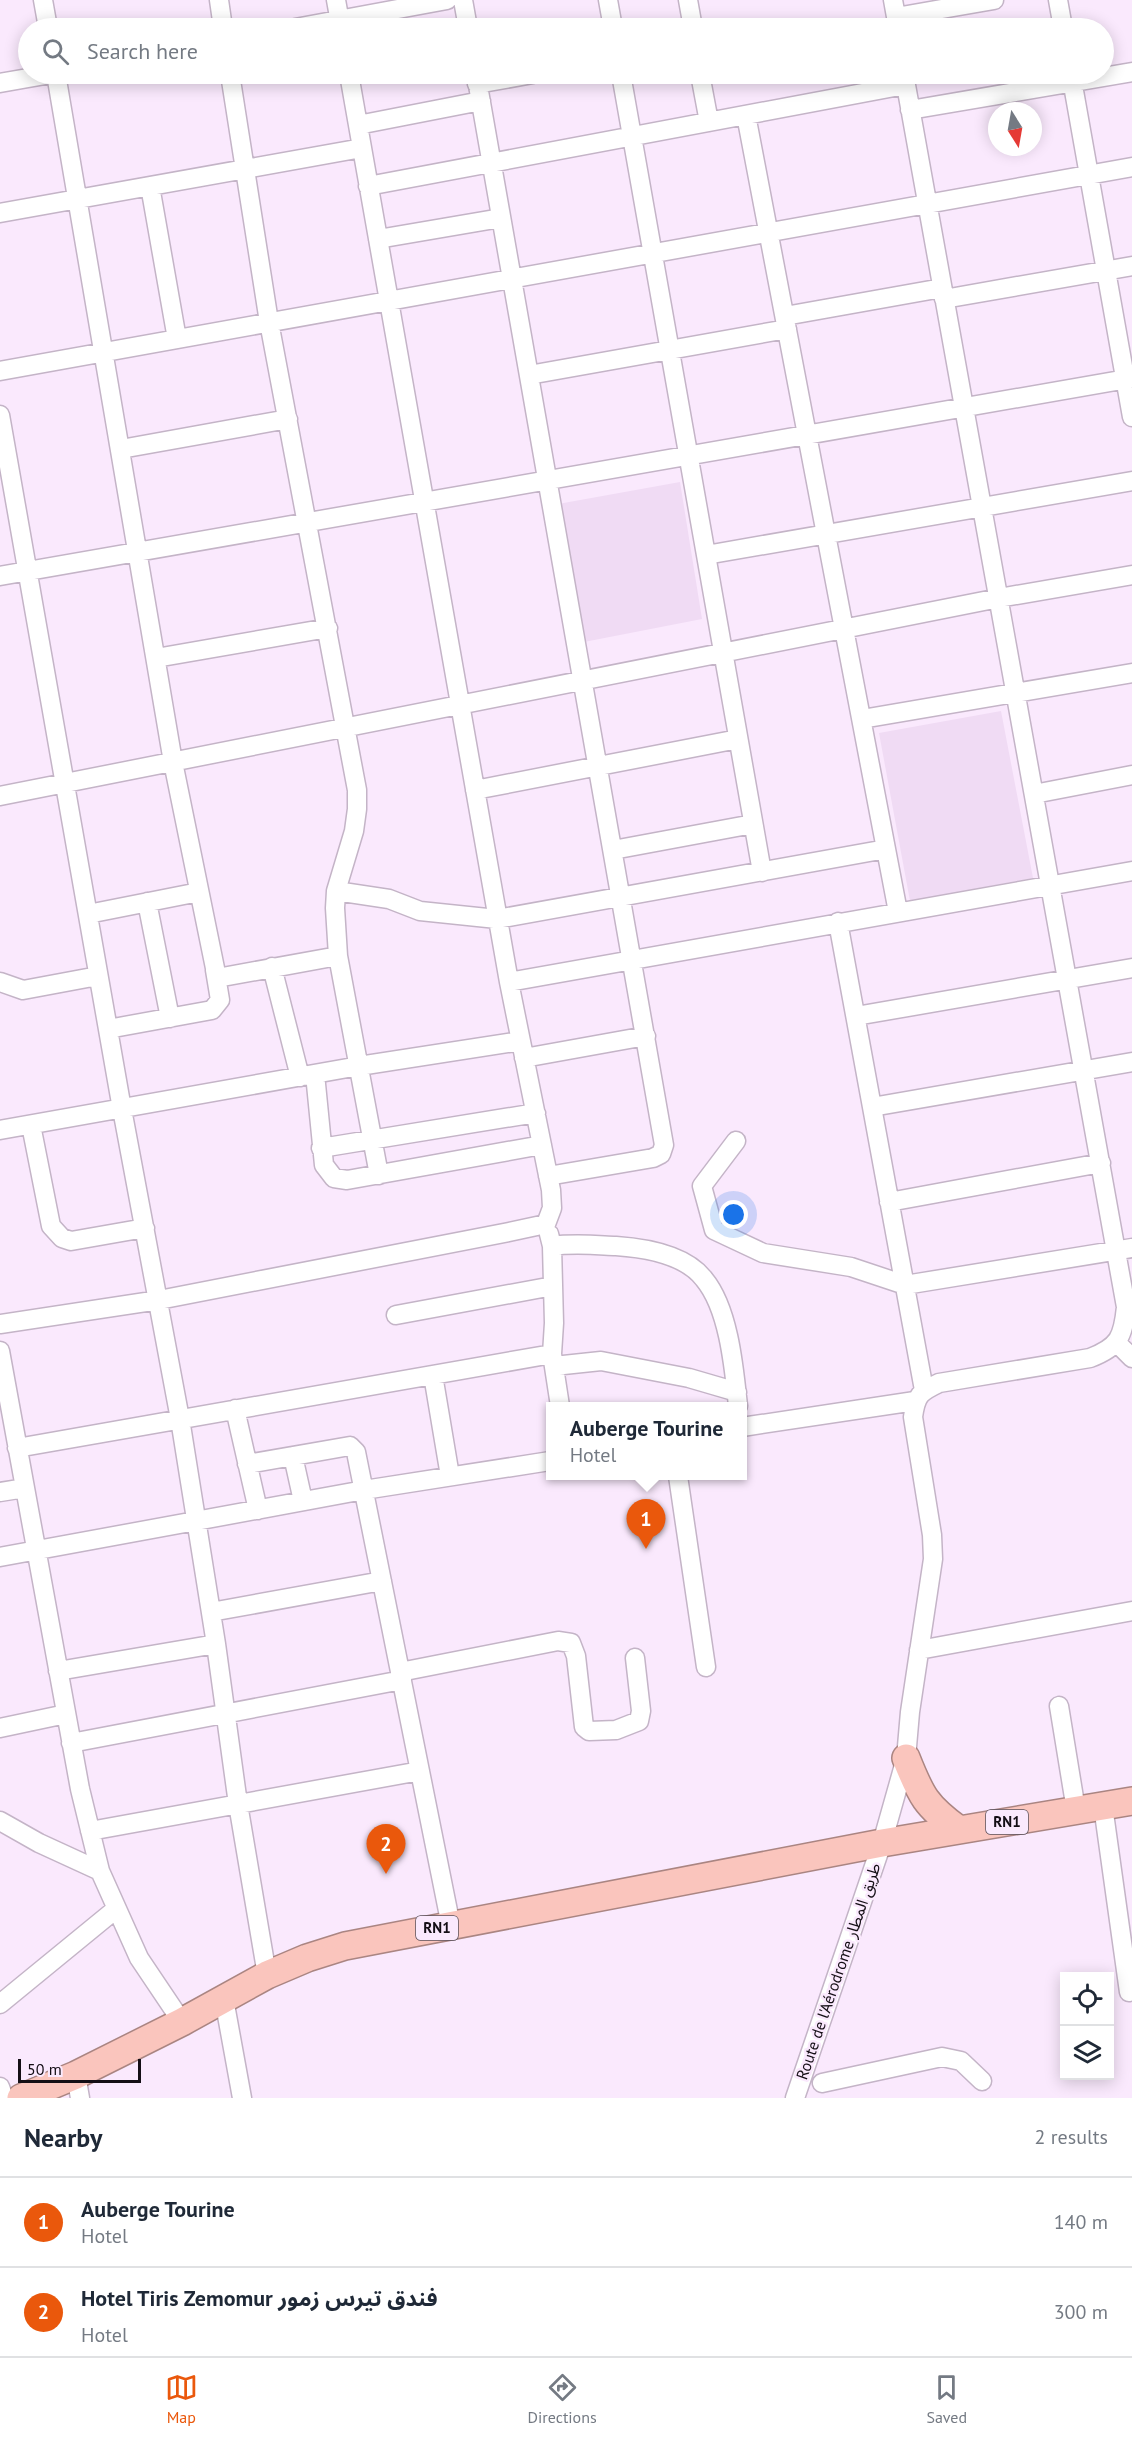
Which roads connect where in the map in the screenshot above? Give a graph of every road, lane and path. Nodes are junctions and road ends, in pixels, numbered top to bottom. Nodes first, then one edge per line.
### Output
1 (43, 0) edge
2 (219, 0) edge
3 (336, 0) edge
4 (447, 0) edge
5 (463, 0) edge
6 (608, 0) edge
7 (688, 0) edge
8 (994, 0) edge
9 (1058, 0) edge
10 (896, 15) edge
11 (46, 18) edge
12 (222, 18) edge
13 (339, 18) edge
14 (367, 18) edge
15 (466, 18) edge
16 (611, 18) edge
17 (691, 18) edge
18 (1061, 18) edge
19 (1132, 72) edge
20 (1114, 74) edge
21 (18, 80) edge
22 (0, 83) edge
23 (58, 84) edge
24 (231, 84) edge
25 (351, 84) edge
26 (623, 84) edge
27 (702, 84) edge
28 (882, 84) edge
29 (905, 84) edge
30 (1041, 84) edge
31 (1072, 84) edge
32 (478, 86) edge
33 (909, 110) junction
34 (746, 115) junction
35 (708, 122) junction
36 (358, 124) junction
37 (632, 136) junction
38 (362, 148) junction
39 (491, 163) junction
40 (1132, 166) edge
41 (243, 169) junction
42 (1089, 174) junction
43 (150, 186) junction
44 (368, 186) junction
45 (78, 199) junction
46 (927, 204) junction
47 (0, 213) edge
48 (501, 218) junction
49 (769, 232) junction
50 (378, 239) junction
51 (652, 253) junction
52 (1132, 266) edge
53 (1106, 270) junction
54 (512, 278) junction
55 (943, 293) junction
56 (388, 301) junction
57 (269, 322) junction
58 (786, 322) junction
59 (177, 339) junction
60 (669, 350) junction
61 (103, 352) junction
62 (0, 371) edge
63 (529, 375) junction
64 (1129, 379) edge
65 (964, 408) junction
66 (0, 415) edge
67 (1132, 417) edge
68 (288, 419) junction
69 (808, 435) junction
70 (121, 449) junction
71 (688, 456) junction
72 (548, 481) junction
73 (1132, 481) edge
74 (424, 503) junction
75 (982, 507) junction
76 (307, 523) junction
77 (827, 536) junction
78 (137, 553) junction
79 (706, 555) junction
80 (27, 571) junction
81 (1132, 575) edge
82 (0, 576) edge
83 (999, 598) junction
84 (328, 628) junction
85 (844, 629) junction
86 (723, 652) junction
87 (156, 658) junction
88 (1132, 673) edge
89 (583, 680) junction
90 (1016, 693) junction
91 (459, 704) junction
92 (861, 719) junction
93 (345, 727) junction
94 (738, 739) junction
95 (173, 762) junction
96 (598, 766) junction
97 (1132, 775) edge
98 (65, 784) junction
99 (475, 790) junction
100 (1034, 794) junction
101 (0, 796) edge
102 (753, 824) junction
103 (886, 849) junction
104 (613, 850) junction
105 (1132, 871) edge
106 (762, 872) junction
107 (1051, 885) junction
108 (336, 891) junction
109 (199, 892) junction
110 (621, 897) junction
111 (147, 902) junction
112 (898, 912) junction
113 (88, 914) junction
114 (497, 919) junction
115 (838, 922) junction
116 (338, 956) junction
117 (633, 959) junction
118 (272, 967) junction
119 (1132, 968) edge
120 (215, 970) junction
121 (98, 976) junction
122 (1068, 979) junction
123 (0, 982) edge
124 (509, 982) junction
125 (856, 1016) junction
126 (170, 1018) junction
127 (108, 1029) junction
128 (646, 1036) junction
129 (523, 1049) junction
130 (1132, 1062) edge
131 (358, 1066) junction
132 (1084, 1071) junction
133 (308, 1076) junction
134 (872, 1107) junction
135 (122, 1109) junction
136 (536, 1113) junction
137 (31, 1125) junction
138 (0, 1130) edge
139 (372, 1141) junction
140 (736, 1141) dead end
141 (542, 1145) junction
142 (321, 1148) junction
143 (1101, 1163) junction
144 (379, 1175) junction
145 (549, 1176) junction
146 (889, 1202) junction
147 (546, 1224) junction
148 (145, 1228) junction
149 (552, 1246) junction
150 (1124, 1249) edge
151 (905, 1285) junction
152 (553, 1286) junction
153 (159, 1300) junction
154 (1129, 1307) edge
155 (396, 1315) dead end
156 (0, 1324) edge
157 (1117, 1342) junction
158 (0, 1351) edge
159 (1132, 1358) edge
160 (553, 1360) junction
161 (433, 1375) junction
162 (920, 1395) junction
163 (738, 1399) edge
164 (559, 1402) edge
165 (235, 1409) junction
166 (180, 1419) junction
167 (747, 1426) edge
168 (7, 1429) edge
169 (17, 1448) junction
170 (293, 1456) junction
171 (546, 1462) edge
172 (247, 1464) junction
173 (450, 1476) junction
174 (679, 1480) edge
175 (24, 1488) junction
176 (364, 1490) junction
177 (0, 1492) edge
178 (303, 1501) junction
179 (258, 1510) junction
180 (196, 1521) junction
181 (35, 1550) junction
182 (0, 1557) edge
183 (382, 1581) junction
184 (1132, 1611) edge
185 (211, 1612) junction
186 (216, 1644) junction
187 (919, 1650) junction
188 (635, 1658) dead end
189 (706, 1667) dead end
190 (58, 1671) junction
191 (401, 1676) junction
192 (1059, 1706) dead end
193 (66, 1714) junction
194 (226, 1714) junction
195 (0, 1728) edge
196 (71, 1743) junction
197 (906, 1758) junction
198 (420, 1771) junction
199 (1132, 1801) edge
200 (238, 1804) junction
201 (1103, 1806) junction
202 (1076, 1810) junction
203 (0, 1821) edge
204 (959, 1830) junction
205 (90, 1831) junction
206 (882, 1843) junction
207 (100, 1871) junction
208 (116, 1908) junction
209 (451, 1926) junction
210 (1127, 1944) edge
211 (267, 1975) junction
212 (1130, 1992) dead end
213 (224, 1999) junction
214 (0, 2004) edge
215 (182, 2022) junction
216 (809, 2056) junction
217 (982, 2081) dead end
218 (0, 2087) edge
219 (78, 2087) edge
220 (826, 2090) edge
221 (4, 2098) edge
222 (21, 2098) edge
223 (242, 2098) edge
224 (795, 2098) edge

1 - 11 street
2 - 12 street
3 - 13 street
4 - 14 street
5 - 15 street
6 - 16 street
7 - 17 street
8 - 10 street
9 - 18 street
19 - 20 street
21 - 22 street
23 - 45 street
24 - 41 street
25 - 36 street
26 - 37 street
27 - 35 street
28 - 34 street
29 - 33 street
30 - 33 street
31 - 42 street
32 - 36 street
32 - 39 street
33 - 46 street
34 - 35 street
34 - 49 street
35 - 37 street
36 - 38 street
37 - 39 street
37 - 51 street
38 - 41 street
38 - 44 street
39 - 44 street
39 - 48 street
40 - 42 street
41 - 43 street
41 - 57 street
42 - 46 street
42 - 53 street
43 - 45 street
43 - 59 street
44 - 50 street
45 - 47 street
45 - 61 street
46 - 49 street
46 - 55 street
48 - 50 street
48 - 54 street
49 - 51 street
49 - 58 street
50 - 56 street
51 - 54 street
51 - 60 street
52 - 53 street
53 - 55 street
53 - 64 street
54 - 56 street
54 - 63 street
55 - 58 street
55 - 65 street
56 - 57 street
56 - 74 street
57 - 59 street
57 - 68 street
58 - 60 street
58 - 69 street
59 - 61 street
60 - 63 street
60 - 71 street
61 - 62 street
61 - 70 street
63 - 72 street
64 - 65 street
64 - 67 street
65 - 69 street
65 - 75 street
66 - 80 street
68 - 70 street
68 - 76 street
69 - 71 street
69 - 77 street
70 - 78 street
71 - 72 street
71 - 79 street
72 - 74 street
72 - 89 street
73 - 75 street
74 - 76 street
74 - 91 street
75 - 77 street
75 - 83 street
76 - 78 street
76 - 84 street
77 - 79 street
77 - 85 street
78 - 80 street
78 - 87 street
79 - 86 street
80 - 82 street
80 - 98 street
81 - 83 street
83 - 85 street
83 - 90 street
84 - 87 street
84 - 93 street
85 - 86 street
85 - 92 street
86 - 89 street
86 - 94 street
87 - 95 street
88 - 90 street
89 - 91 street
89 - 96 street
90 - 92 street
90 - 100 street
91 - 93 street
91 - 99 street
92 - 103 street
93 - 95 street
93 - 108 street
94 - 96 street
94 - 102 street
95 - 98 street
95 - 109 street
96 - 99 street
96 - 104 street
97 - 100 street
98 - 101 street
98 - 113 street
99 - 114 street
100 - 107 street
102 - 104 street
102 - 106 street
103 - 106 street
103 - 112 street
104 - 110 street
105 - 107 street
106 - 110 street
107 - 112 street
107 - 122 street
108 - 114 street
108 - 116 street
109 - 111 street
109 - 120 street
110 - 114 street
110 - 117 street
111 - 113 street
111 - 126 street
112 - 115 street
113 - 121 street
114 - 124 street
115 - 117 street
115 - 125 street, Route de l'Aérodrome طريق المطار
116 - 118 street
116 - 131 street
117 - 124 street
117 - 128 street
118 - 120 street
118 - 133 street
119 - 122 street
120 - 126 street
121 - 123 street
121 - 127 street
122 - 125 street
122 - 132 street
124 - 129 street
125 - 134 street, Route de l'Aérodrome طريق المطار
126 - 127 street
127 - 135 street
128 - 129 street
128 - 145 street
129 - 131 street
129 - 136 street
130 - 132 street
131 - 133 street
131 - 139 street
132 - 134 street
132 - 143 street
133 - 135 street
133 - 142 street
134 - 146 street, Route de l'Aérodrome طريق المطار
135 - 137 street
135 - 148 street
136 - 139 street
136 - 141 street
137 - 138 street
137 - 148 street
139 - 142 street
139 - 144 street
140 - 151 street
141 - 144 street
141 - 145 street
142 - 144 street
143 - 146 street
143 - 150 street
145 - 147 street
146 - 151 street, Route de l'Aérodrome طريق المطار
147 - 149 street
147 - 153 street
148 - 153 street
149 - 152 street
149 - 163 street
150 - 151 street
150 - 154 street
151 - 162 street, Route de l'Aérodrome طريق المطار
152 - 155 street
152 - 160 street
153 - 156 street
153 - 166 street
154 - 157 street
157 - 159 street
157 - 162 street
158 - 168 street
160 - 161 street
160 - 163 street
160 - 164 street
161 - 165 street
161 - 173 street
162 - 167 street
162 - 187 street, Route de l'Aérodrome طريق المطار
165 - 166 street
165 - 172 street
166 - 169 street
166 - 180 street
168 - 169 street
169 - 175 street
170 - 172 street
170 - 176 street
170 - 178 street
171 - 173 street
172 - 179 street
173 - 176 street
174 - 189 street
175 - 177 street
175 - 181 street
176 - 178 street
176 - 183 street
178 - 179 street
179 - 180 street
180 - 181 street
180 - 185 street
181 - 182 street
181 - 190 street
183 - 185 street
183 - 191 street
184 - 187 street
185 - 186 street
186 - 190 street
186 - 194 street
187 - 197 street, Route de l'Aérodrome طريق المطار
188 - 191 street
190 - 193 street
191 - 194 street
191 - 198 street
192 - 202 street
193 - 195 street
193 - 196 street
194 - 196 street
194 - 200 street
196 - 205 street
197 - 204 highway
197 - 206 street, Route de l'Aérodrome طريق المطار
198 - 200 street
198 - 209 street
199 - 201 highway, RN1
200 - 205 street
200 - 211 street
201 - 202 highway, RN1
201 - 210 street
202 - 204 highway, RN1
203 - 207 street
204 - 206 highway, RN1
205 - 207 street
206 - 209 highway, RN1
206 - 216 street, Route de l'Aérodrome طريق المطار
207 - 208 street
208 - 214 street
208 - 215 street
209 - 211 highway, RN1
210 - 212 street
211 - 213 highway, RN1
213 - 215 highway, RN1
213 - 223 street
215 - 219 highway, RN1
216 - 220 street
216 - 224 street, Route de l'Aérodrome طريق المطار
217 - 220 street
218 - 221 street
219 - 222 highway, RN1

